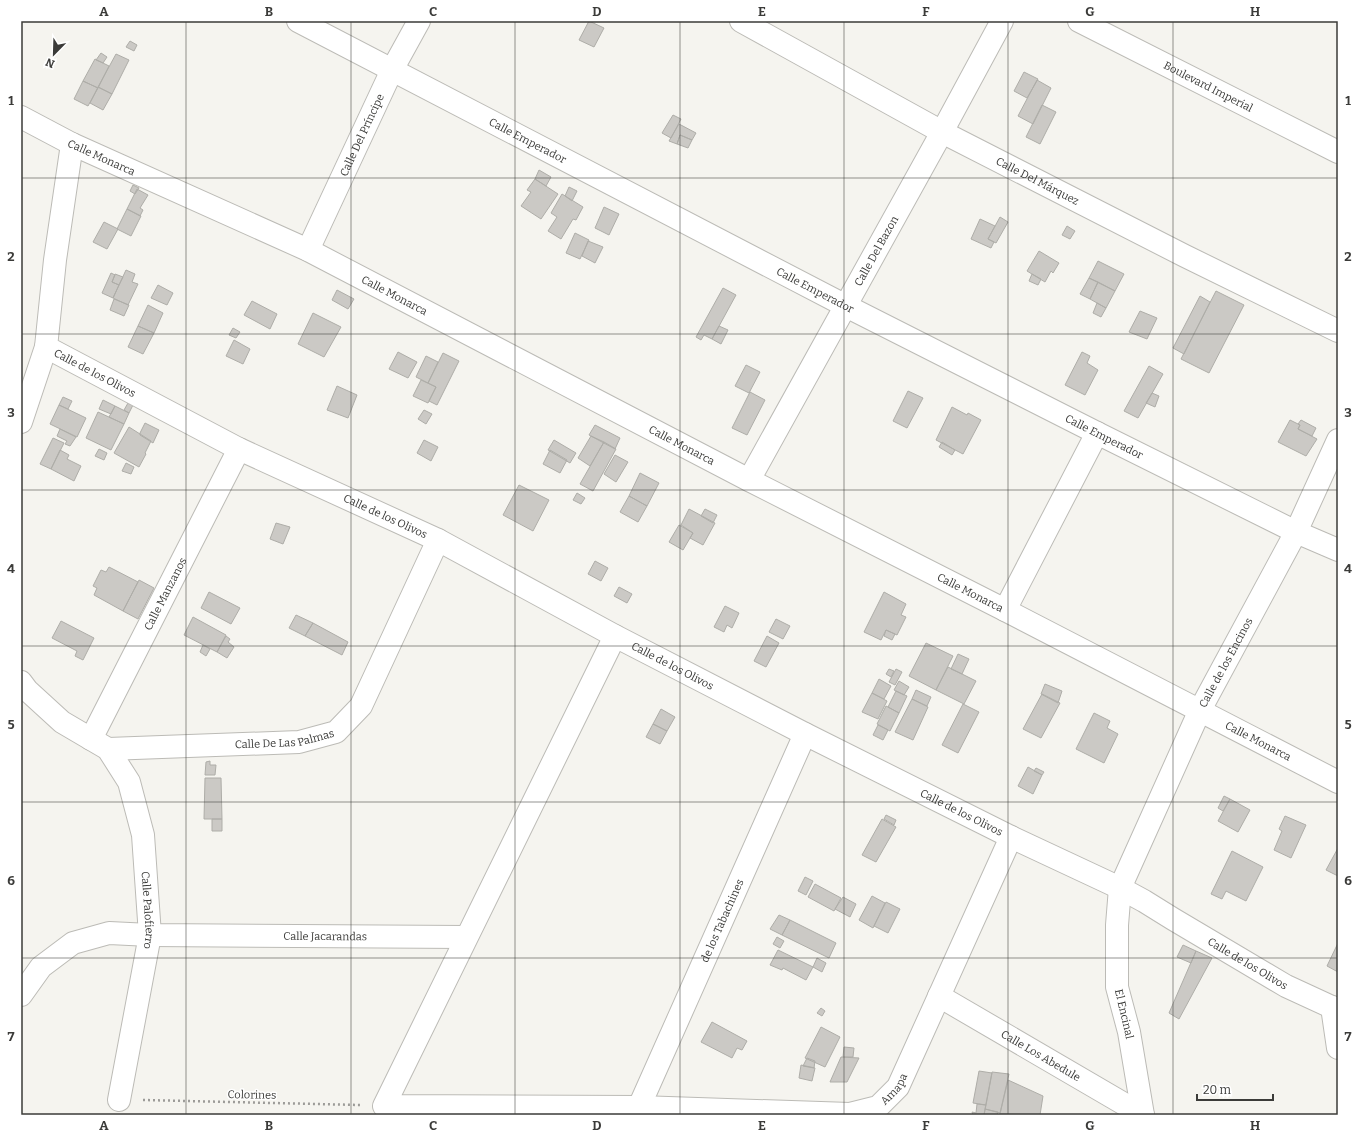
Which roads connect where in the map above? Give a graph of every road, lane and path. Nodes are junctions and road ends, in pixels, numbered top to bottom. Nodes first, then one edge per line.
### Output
1 (298, 21) edge
2 (418, 21) edge
3 (741, 21) edge
4 (1002, 21) edge
5 (1079, 21) edge
6 (392, 70) junction
7 (21, 117) edge
8 (942, 132) junction
9 (72, 144) junction
10 (1338, 152) edge
11 (308, 250) junction
12 (846, 306) junction
13 (1338, 331) edge
14 (46, 347) junction
15 (21, 422) edge
16 (1097, 433) junction
17 (1338, 440) edge
18 (239, 449) junction
19 (749, 480) junction
20 (1296, 532) junction
21 (438, 540) junction
22 (1338, 550) edge
23 (1005, 610) junction
24 (615, 636) junction
25 (21, 682) edge
26 (1200, 710) junction
27 (805, 734) junction
28 (100, 744) junction
29 (1338, 782) edge
30 (1011, 837) junction
31 (1120, 888) junction
32 (150, 935) junction
33 (466, 937) junction
34 (21, 995) edge
35 (939, 996) junction
36 (1335, 1009) edge
37 (1338, 1048) edge
38 (119, 1100) joint
39 (384, 1106) junction
40 (639, 1107) junction
41 (1143, 1115) edge

1 - 6 street, Calle Emperador
2 - 6 street, Calle Del Príncipe
3 - 8 street, Calle Del Márquez
4 - 8 street, Calle Del Bazon
5 - 10 street, Boulevard Imperial
6 - 11 street, Calle Del Príncipe
6 - 12 street, Calle Emperador
7 - 9 street, Calle Monarca
8 - 12 street, Calle Del Bazon
8 - 13 street, Calle Del Márquez
9 - 11 street, Calle Monarca
9 - 14 street, Calle de los Olivos
11 - 19 street, Calle Monarca
12 - 16 street, Calle Emperador
12 - 19 street, Calle Del Bazon
14 - 15 street
14 - 18 street, Calle de los Olivos
16 - 20 street, Calle Emperador
16 - 23 street
17 - 20 street, Calle de los Encinos
18 - 21 street, Calle de los Olivos
18 - 28 street, Calle Manzanos
19 - 23 street, Calle Monarca
20 - 22 street, Calle Emperador
20 - 26 street, Calle de los Encinos
21 - 24 street, Calle de los Olivos
21 - 28 street, Calle De Las Palmas
23 - 26 street, Calle Monarca
24 - 27 street, Calle de los Olivos
24 - 33 street
25 - 28 street
26 - 29 street, Calle Monarca
26 - 31 street, Calle de los Encinos
27 - 30 street, Calle de los Olivos
27 - 40 street, de los Tabachines
28 - 32 street, Calle Palofierro
30 - 31 street, Calle de los Olivos
30 - 35 street, Amapa
31 - 36 street, Calle de los Olivos
31 - 41 street, El Encinal
32 - 33 street, Calle Jacarandas
32 - 34 street, Calle Jacarandas
32 - 38 street, Calle Palofierro
33 - 39 street
35 - 40 street, Amapa
35 - 41 street, Calle Los Abedule
36 - 37 street
38 - 39 path, Colorines
39 - 40 street, Amapa

